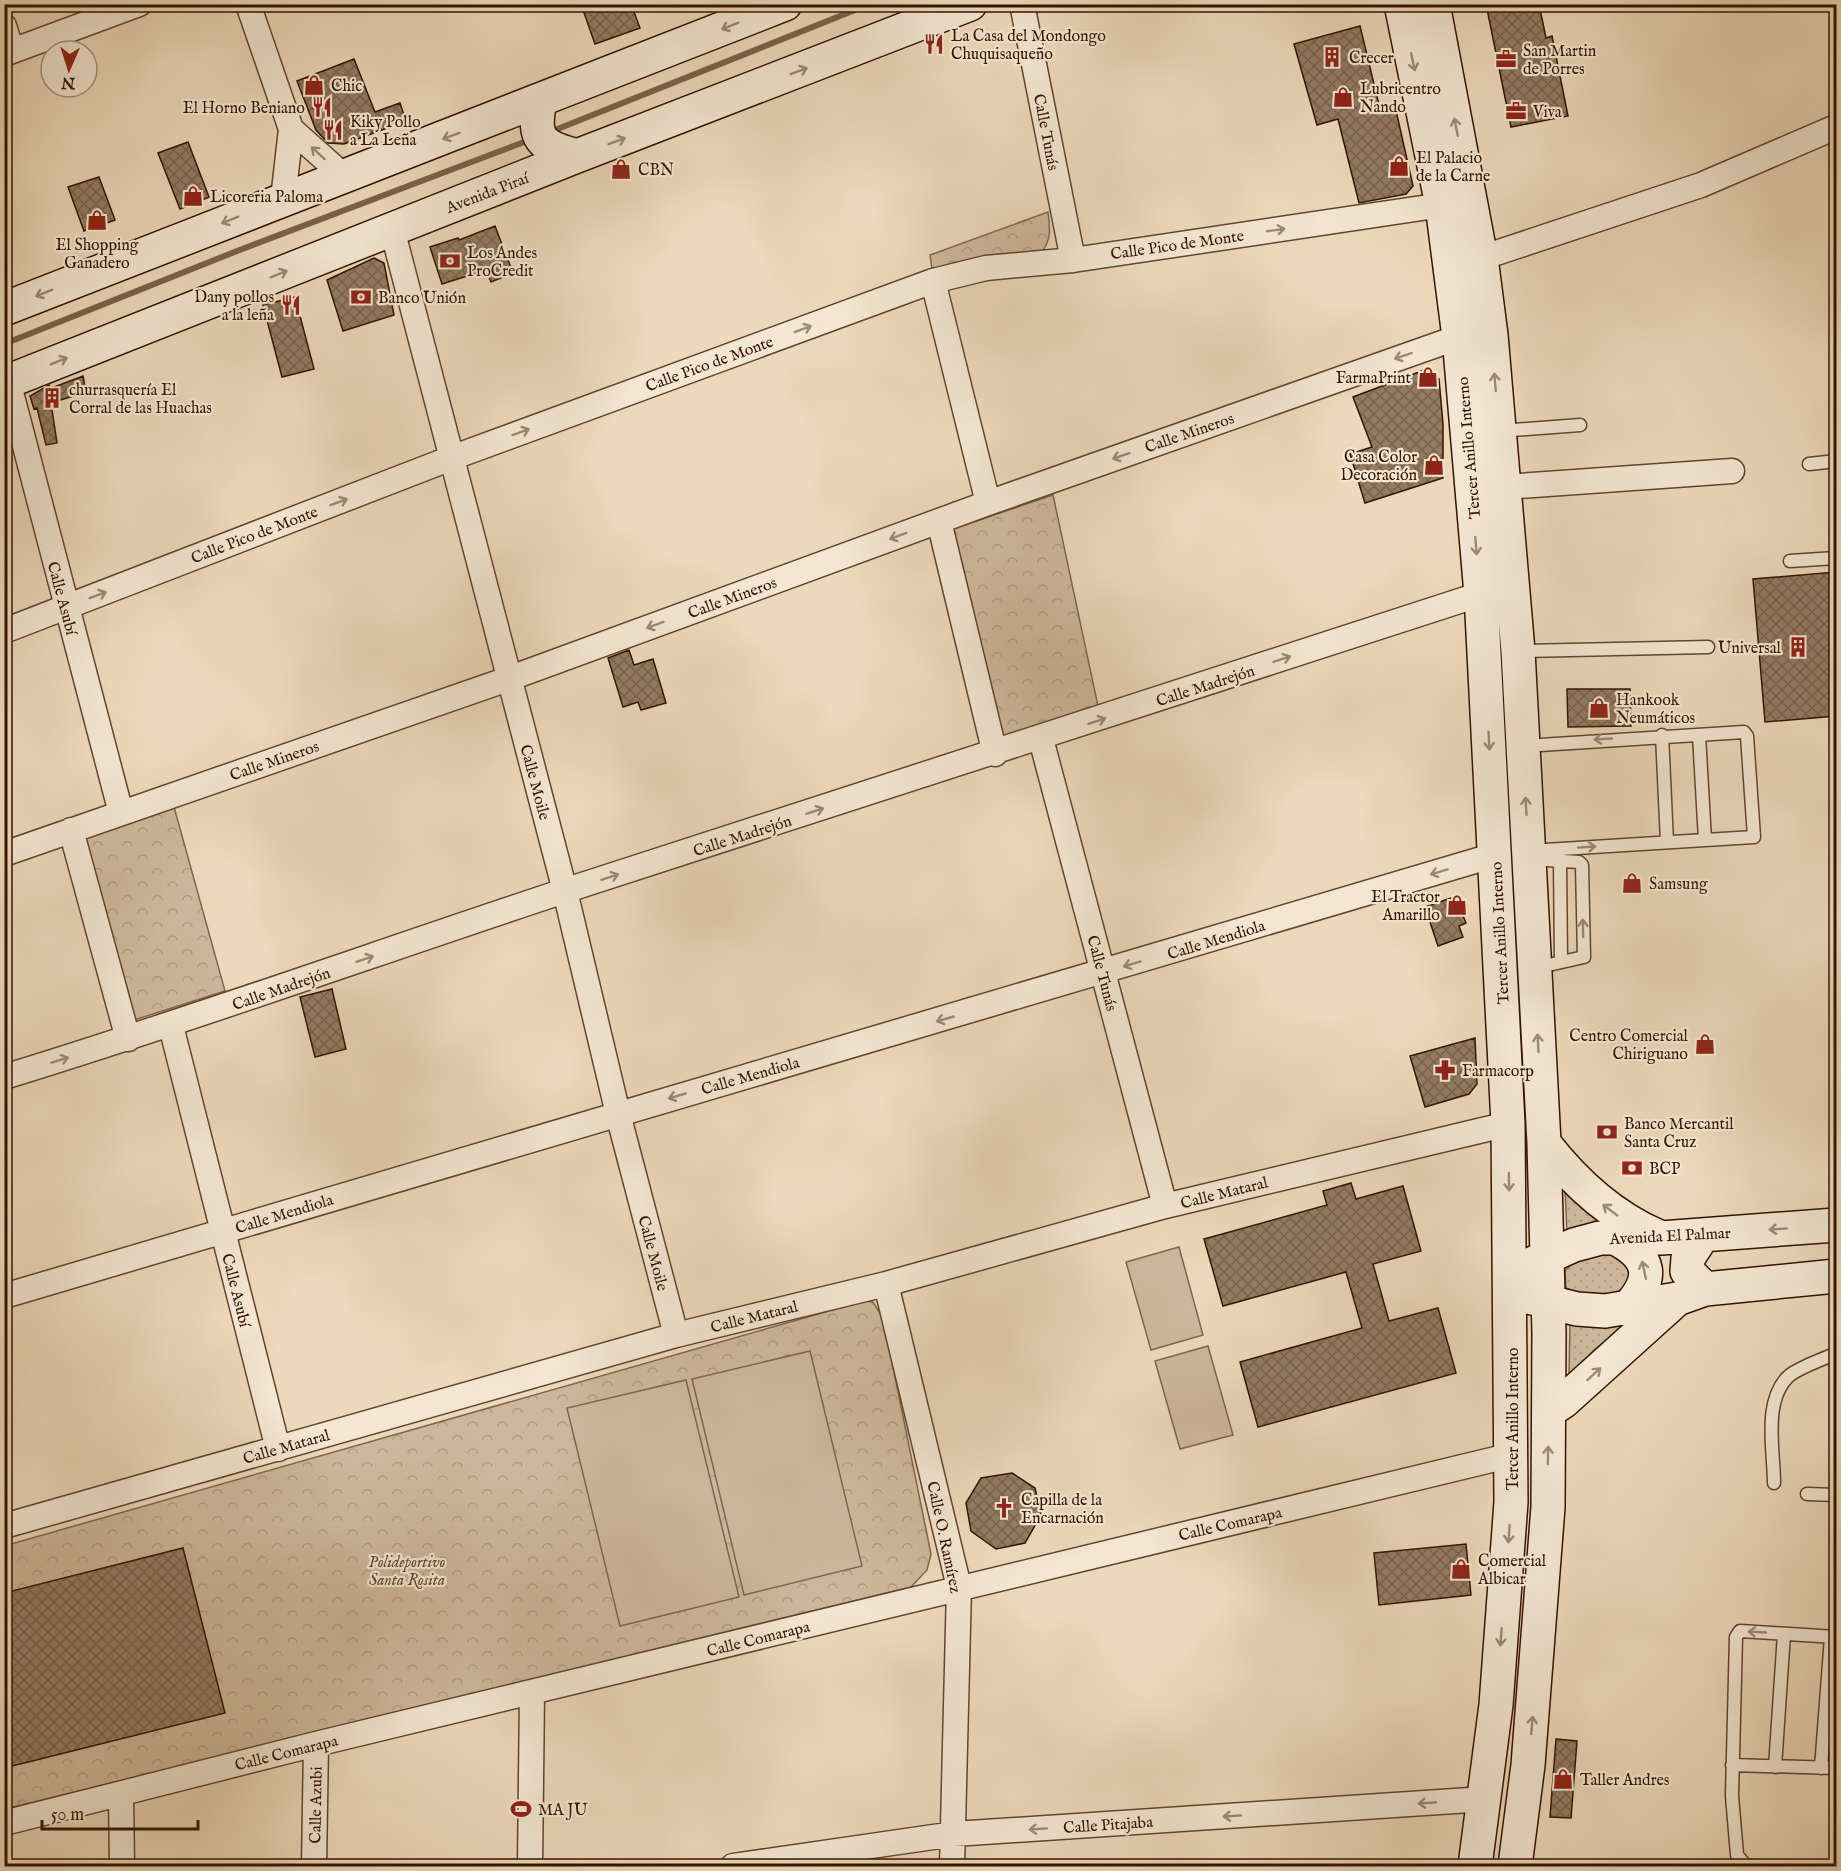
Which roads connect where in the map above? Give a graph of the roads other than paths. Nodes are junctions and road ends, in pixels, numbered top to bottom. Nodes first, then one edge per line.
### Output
1 (139, 4) edge
2 (248, 4) edge
3 (785, 4) edge
4 (970, 4) edge
5 (1022, 4) edge
6 (1401, 4) edge
7 (1433, 4) edge
8 (4, 26) edge
9 (8, 53) edge
10 (522, 115) junction
11 (1836, 127) edge
12 (291, 129) junction
13 (570, 154) junction
14 (527, 170) junction
15 (345, 177) junction
16 (282, 199) junction
17 (1442, 206) junction
18 (392, 229) junction
19 (1072, 260) junction
20 (1466, 263) junction
21 (933, 281) junction
22 (4, 309) edge
23 (1459, 337) junction
24 (6, 382) edge
25 (1580, 425) dead end
26 (1499, 432) junction
27 (454, 457) junction
28 (1836, 460) edge
29 (1809, 464) dead end
30 (1732, 471) dead end
31 (1504, 488) junction
32 (988, 503) junction
33 (939, 521) junction
34 (1508, 537) junction
35 (1836, 558) edge
36 (1790, 561) dead end
37 (1480, 594) junction
38 (66, 608) junction
39 (4, 631) edge
40 (1708, 647) dead end
41 (1518, 651) junction
42 (508, 680) junction
43 (1662, 735) junction
44 (1698, 735) junction
45 (1041, 739) junction
46 (1523, 746) junction
47 (995, 754) junction
48 (121, 813) junction
49 (71, 830) junction
50 (1705, 840) junction
51 (1667, 842) junction
52 (4, 854) edge
53 (1495, 855) junction
54 (1539, 857) junction
55 (565, 891) junction
56 (1547, 965) junction
57 (1103, 973) junction
58 (171, 1026) junction
59 (128, 1039) junction
60 (4, 1077) edge
61 (618, 1114) junction
62 (1508, 1124) junction
63 (1544, 1143) junction
64 (1165, 1206) junction
65 (1836, 1225) edge
66 (222, 1231) junction
67 (1703, 1235) junction
68 (1615, 1238) junction
69 (1661, 1238) junction
70 (1547, 1256) junction
71 (1836, 1276) edge
72 (1511, 1283) junction
73 (886, 1284) junction
74 (1691, 1294) junction
75 (4, 1296) edge
76 (1549, 1303) junction
77 (1627, 1309) junction
78 (676, 1335) junction
79 (1836, 1353) edge
80 (1549, 1411) junction
81 (278, 1449) junction
82 (1512, 1455) junction
83 (1774, 1483) dead end
84 (1807, 1494) dead end
85 (1836, 1495) edge
86 (4, 1526) edge
87 (1545, 1556) junction
88 (959, 1587) junction
89 (1784, 1634) junction
90 (1834, 1637) edge
91 (532, 1694) junction
92 (1496, 1705) junction
93 (316, 1744) junction
94 (1528, 1765) junction
95 (1732, 1765) junction
96 (1775, 1767) junction
97 (1821, 1768) junction
98 (1836, 1768) edge
99 (121, 1794) junction
100 (1485, 1799) junction
101 (4, 1823) edge
102 (954, 1834) junction
103 (1515, 1865) edge
104 (122, 1866) edge
105 (314, 1866) edge
106 (530, 1866) edge
107 (733, 1866) edge
108 (952, 1866) edge
109 (1475, 1866) edge
110 (1756, 1866) edge

1 - 9 street
2 - 12 street
3 -> 10 main road
13 -> 4 main road, Avenida Piraí
5 - 19 street, Calle Tunás
6 -> 17 main road, Tercer Anillo Interno
20 -> 7 main road, Tercer Anillo Interno
8 - 9 street
10 - 13 main road
10 - 14 main road
10 -> 15 main road
11 - 20 street
15 -> 12 street
12 - 16 street
13 - 14 main road, Avenida Piraí
14 - 18 main road, Avenida Piraí
15 - 16 main road
16 -> 22 main road
19 -> 17 street, Calle Pico de Monte
17 - 20 main road, Tercer Anillo Interno
24 -> 18 main road, Avenida Piraí
18 - 27 street, Calle Moile
19 - 21 street, Calle Pico de Monte
20 - 23 main road, Tercer Anillo Interno
26 -> 20 main road, Tercer Anillo Interno
27 -> 21 street, Calle Pico de Monte
21 - 32 street
23 -> 32 street, Calle Mineros
23 -> 37 main road, Tercer Anillo Interno
24 - 38 street, Calle Asubí
25 - 26 lane
26 - 31 main road, Tercer Anillo Interno
38 -> 27 street, Calle Pico de Monte
27 - 42 street, Calle Moile
28 - 29 lane
30 - 31 street
31 - 34 main road, Tercer Anillo Interno
32 - 33 street, Calle Mineros
33 -> 42 street, Calle Mineros
33 - 47 street
34 - 37 street, Calle Madrejón
34 - 41 main road, Tercer Anillo Interno
35 - 36 lane
37 - 41 street
45 -> 37 street, Calle Madrejón
37 -> 53 main road, Tercer Anillo Interno
38 - 39 street, Calle Pico de Monte
38 - 48 street, Calle Asubí
40 - 41 lane
41 - 46 main road, Tercer Anillo Interno
42 - 48 street, Calle Mineros
42 - 55 street, Calle Moile
43 - 44 lane
43 -> 46 lane
43 - 51 lane
44 - 50 lane
44 - 50 lane
45 - 47 street, Calle Madrejón
45 - 57 street, Calle Tunás
54 -> 46 main road, Tercer Anillo Interno
55 -> 47 street, Calle Madrejón
48 - 49 street, Calle Mineros
49 - 52 street, Calle Mineros
49 - 59 street
50 - 51 lane
54 -> 51 lane
53 -> 57 street, Calle Mendiola
53 - 62 main road, Tercer Anillo Interno
54 - 56 main road, Tercer Anillo Interno
56 -> 54 lane
58 -> 55 street, Calle Madrejón
55 - 61 street, Calle Moile
63 -> 56 main road, Tercer Anillo Interno
57 -> 61 street, Calle Mendiola
57 - 64 street, Calle Tunás
58 - 59 street, Calle Madrejón
58 - 66 street, Calle Asubí
60 -> 59 street, Calle Madrejón
61 - 66 street, Calle Mendiola
61 - 78 street, Calle Moile
62 - 64 street, Calle Mataral
62 -> 72 main road, Tercer Anillo Interno
69 -> 63 main road
63 - 70 main road, Tercer Anillo Interno
64 - 73 street, Calle Mataral
65 -> 67 main road, Avenida El Palmar
66 - 75 street, Calle Mendiola
66 - 81 street, Calle Asubí
67 - 69 main road, Avenida El Palmar
67 - 74 main road
68 - 69 main road, Avenida El Palmar
68 - 70 main road, Avenida El Palmar
77 -> 68 main road
70 - 72 main road, Avenida El Palmar
70 - 76 main road, Tercer Anillo Interno
71 - 74 main road
72 - 76 main road
72 - 82 main road, Tercer Anillo Interno
73 - 78 street, Calle Mataral
73 - 88 street, Calle O. Ramírez
74 - 77 main road
80 -> 74 main road
76 - 77 main road
76 - 80 main road, Tercer Anillo Interno
78 - 81 street, Calle Mataral
79 - 83 lane
87 -> 80 main road, Tercer Anillo Interno
81 - 86 street, Calle Mataral
82 - 87 main road
82 - 88 street, Calle Comarapa
82 -> 92 main road, Tercer Anillo Interno
84 - 85 lane
94 -> 87 main road, Tercer Anillo Interno
88 - 91 street, Calle Comarapa
88 - 102 street, Calle O. Ramírez
89 - 90 lane
89 -> 95 lane
89 - 96 lane
90 - 97 lane
91 - 93 street, Calle Comarapa
91 - 106 street
92 - 94 main road
92 - 100 main road, Tercer Anillo Interno
93 - 99 street, Calle Comarapa
93 - 105 street, Calle Azubi
94 - 103 main road, Tercer Anillo Interno
95 - 96 lane
95 - 110 lane
96 - 97 lane
97 - 98 lane
99 - 101 street, Calle Comarapa
99 - 104 street
100 -> 102 street, Calle Pitajaba
100 - 103 main road
100 - 109 main road, Tercer Anillo Interno
102 - 107 street, Calle Pitajaba
102 - 108 street, Calle O. Ramírez

